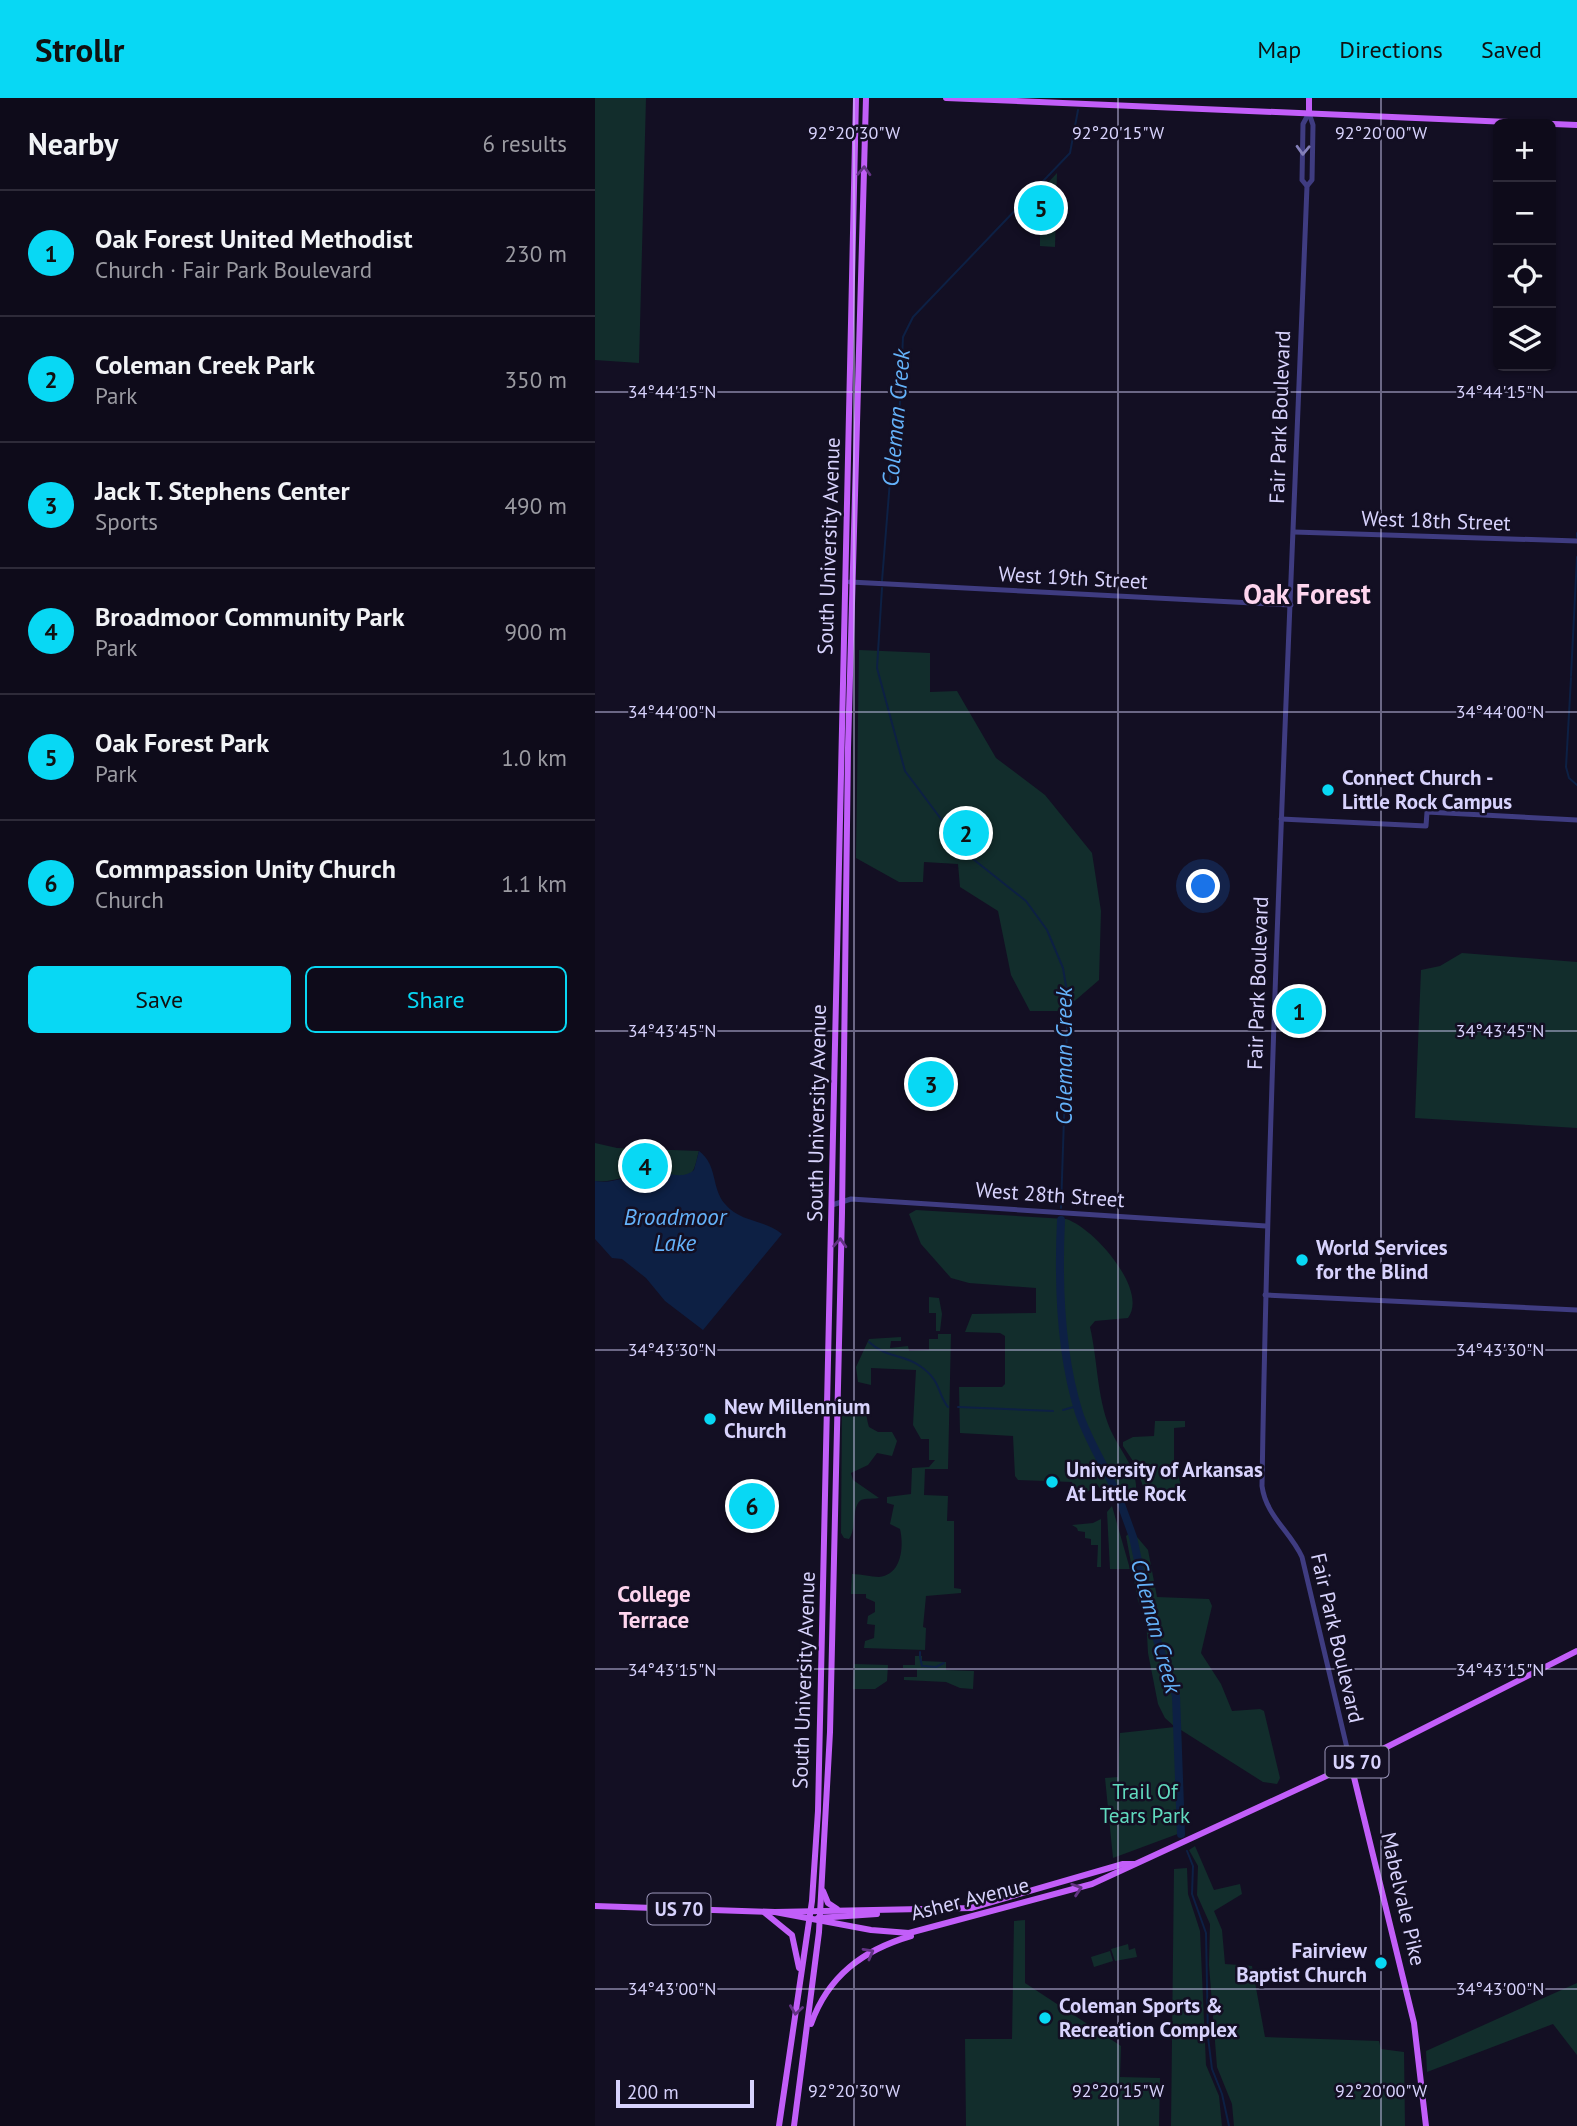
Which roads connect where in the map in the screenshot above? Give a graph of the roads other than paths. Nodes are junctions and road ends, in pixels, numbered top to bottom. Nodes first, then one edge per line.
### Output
1 (848, 98) edge
2 (856, 98) edge
3 (866, 98) edge
4 (946, 98) edge
5 (1309, 98) edge
6 (1309, 113) junction
7 (1577, 125) edge
8 (1307, 186) junction
9 (1294, 532) junction
10 (1575, 541) edge
11 (849, 582) junction
12 (1291, 605) junction
13 (1281, 819) junction
14 (1577, 820) edge
15 (842, 1203) junction
16 (832, 1205) junction
17 (1266, 1226) junction
18 (1265, 1295) junction
19 (1577, 1310) edge
20 (1577, 1651) edge
21 (1351, 1765) junction
22 (1133, 1864) junction
23 (822, 1888) junction
24 (595, 1906) edge
25 (811, 1909) junction
26 (821, 1909) junction
27 (839, 1909) junction
28 (896, 1910) junction
29 (764, 1912) junction
30 (775, 1912) junction
31 (809, 1918) junction
32 (820, 1919) junction
33 (930, 1930) junction
34 (799, 1986) junction
35 (805, 2046) junction
36 (779, 2126) edge
37 (794, 2126) edge
38 (1426, 2126) edge

1 - 2 main road
2 - 11 main road, South University Avenue
11 -> 3 main road, South University Avenue
4 - 6 main road
5 - 6 main road, Fair Park Boulevard
6 - 7 main road
6 - 8 street, Fair Park Boulevard
6 -> 8 street, Fair Park Boulevard
8 - 9 street, Fair Park Boulevard
9 - 10 street, West 18th Street
9 - 12 street, Fair Park Boulevard
11 - 12 street, West 19th Street
11 - 15 main road, South University Avenue
11 - 16 main road, South University Avenue
12 - 13 street, Fair Park Boulevard
13 - 14 street
13 - 17 street, Fair Park Boulevard
15 - 16 street, West 28th Street
15 - 17 street, West 28th Street
23 -> 15 main road, South University Avenue
16 - 25 main road, South University Avenue
17 - 18 street, Fair Park Boulevard
18 - 19 street
18 - 21 street, Fair Park Boulevard
20 - 21 main road, Asher Avenue / US 70
21 - 22 main road, Asher Avenue / US 70
21 - 38 main road, Mabelvale Pike
22 - 28 main road, Asher Avenue / US 70
33 -> 22 main road, Asher Avenue / US 70
23 - 26 main road, South University Avenue
23 - 27 main road
24 - 29 main road, US 70
25 - 26 main road, Asher Avenue / US 70
25 - 30 main road, US 70
25 - 31 main road, South University Avenue
26 - 27 main road, Asher Avenue / US 70
26 - 32 main road, South University Avenue
27 - 28 main road, Asher Avenue / US 70
28 - 32 main road
29 - 30 main road, US 70
29 - 34 main road
30 - 31 main road, US 70
31 - 32 main road
31 - 34 main road, South University Avenue
32 - 33 main road, Asher Avenue / US 70
32 - 35 main road, South University Avenue
35 -> 33 main road
34 -> 36 main road, South University Avenue
35 - 37 main road, South University Avenue

